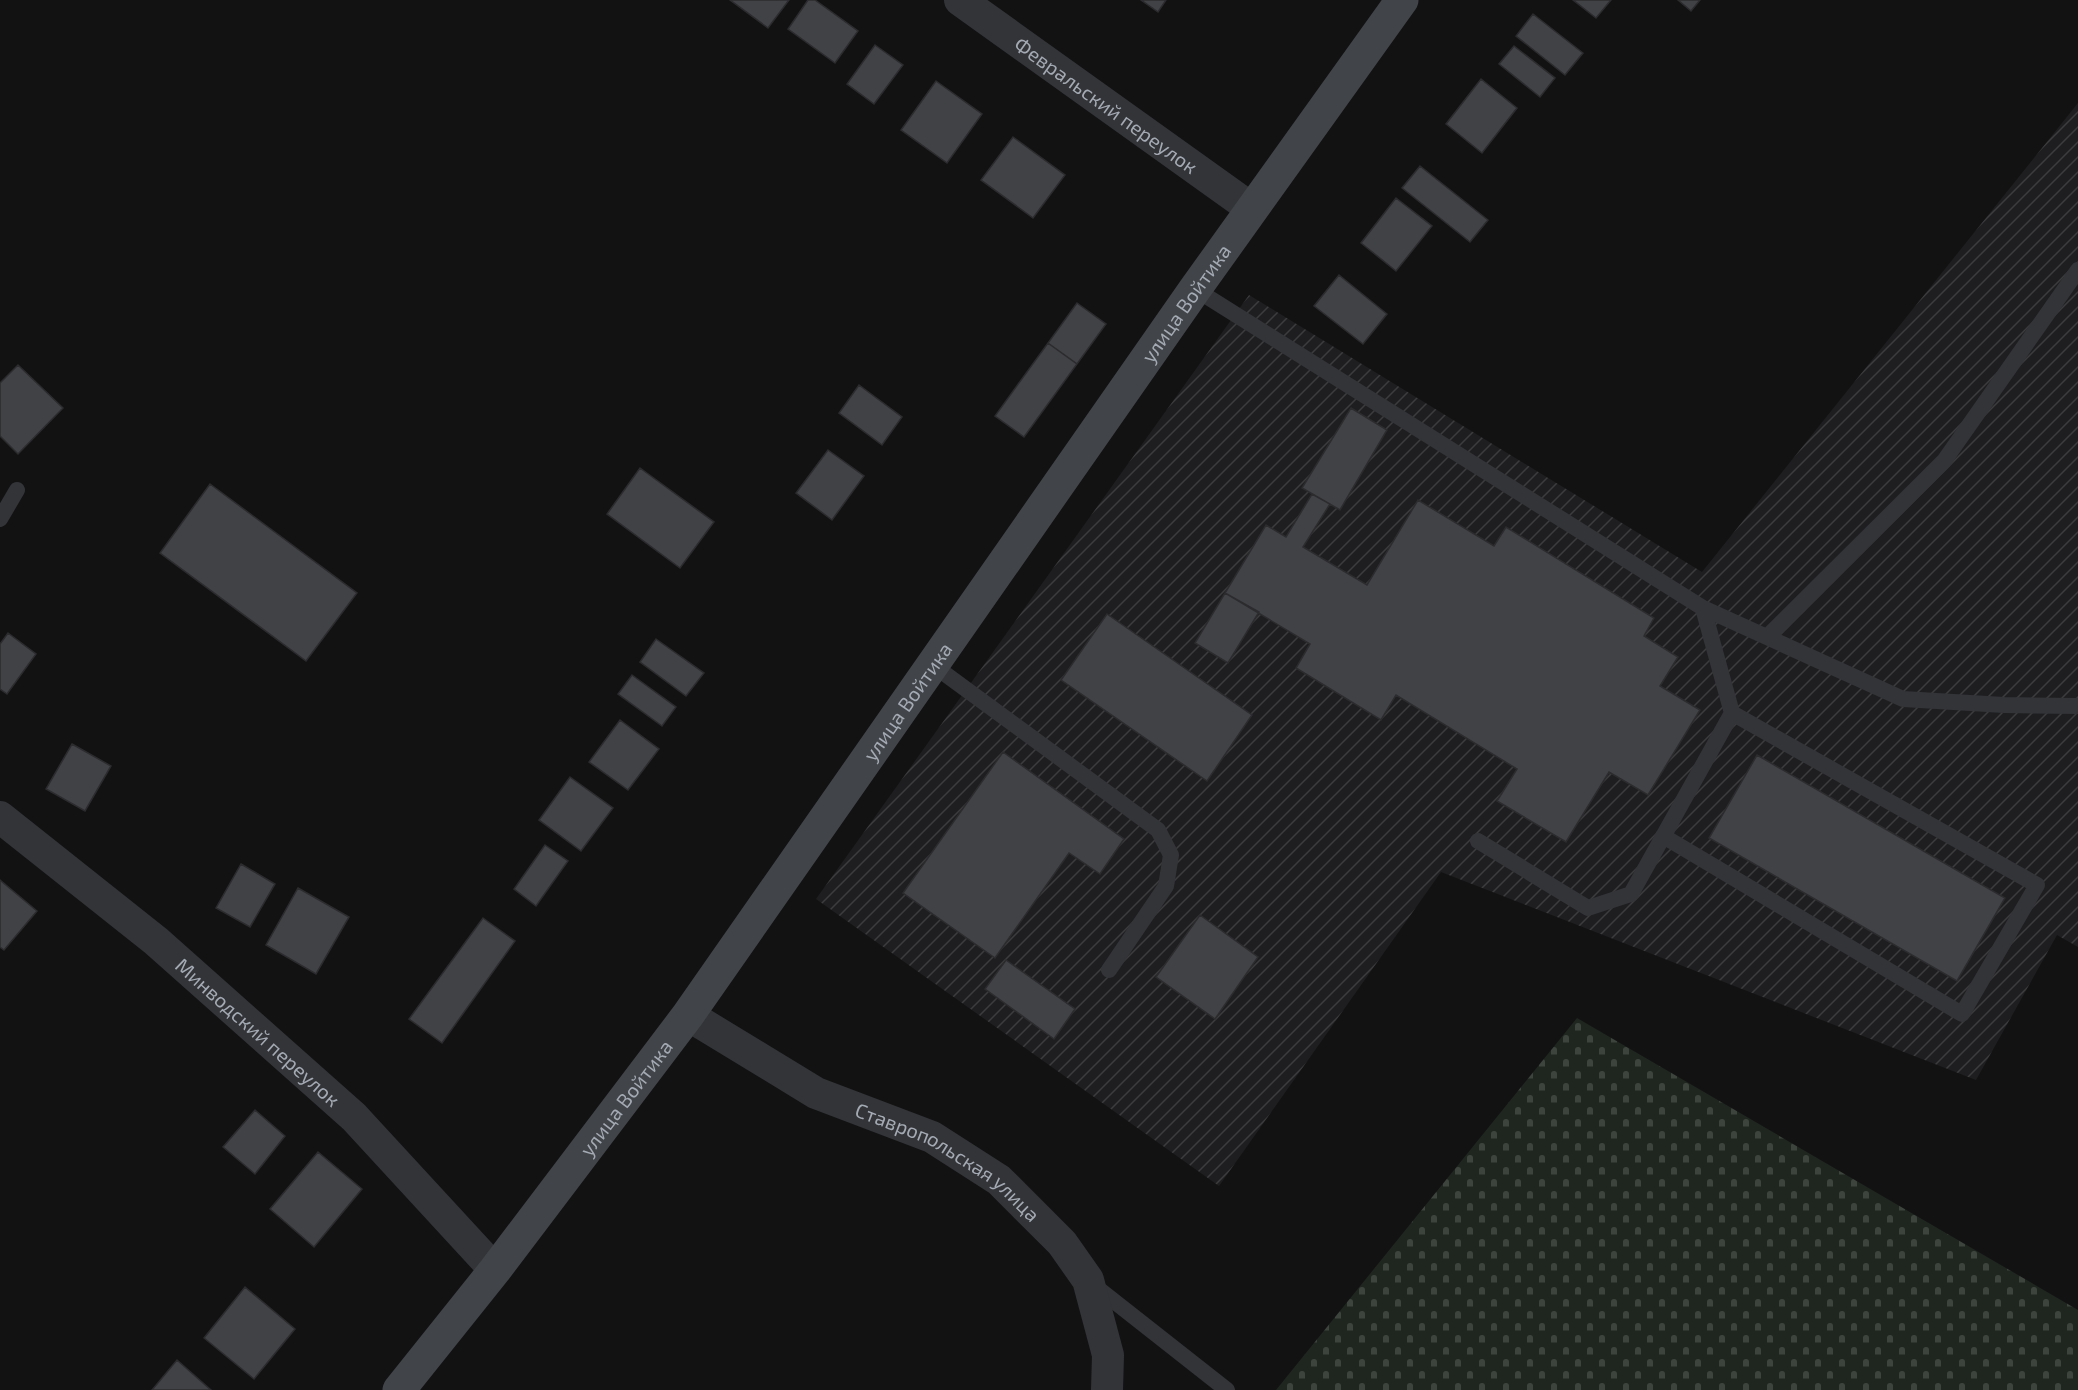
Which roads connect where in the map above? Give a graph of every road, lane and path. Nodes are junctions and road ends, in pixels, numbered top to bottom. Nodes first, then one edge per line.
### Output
1 (960, 0) edge
2 (1402, 0) edge
3 (1252, 209) junction
4 (2078, 270) edge
5 (1195, 290) junction
6 (17, 490) dead end
7 (0, 519) edge
8 (1703, 608) junction
9 (1767, 637) junction
10 (933, 664) junction
11 (2078, 706) edge
12 (1732, 713) junction
13 (0, 817) edge
14 (1663, 836) junction
15 (1478, 841) dead end
16 (1109, 970) dead end
17 (688, 1015) junction
18 (495, 1270) junction
19 (1088, 1280) junction
20 (399, 1390) edge
21 (1107, 1390) edge
22 (1227, 1390) edge

1 - 3 street, Февральский переулок
2 - 3 main road, улица Войтика
3 - 5 main road, улица Войтика
4 - 9 lane
5 - 8 lane
5 - 10 main road, улица Войтика
6 - 7 lane
8 - 9 lane
8 - 12 lane
9 - 11 lane
10 - 16 lane
10 - 17 main road, улица Войтика
12 - 14 lane
12 - 14 lane
13 - 18 street, Минводский переулок
14 - 15 lane
17 - 18 main road, улица Войтика
17 - 19 street, Ставропольская улица
18 - 20 main road, улица Войтика
19 - 21 street, Ставропольская улица
19 - 22 lane

